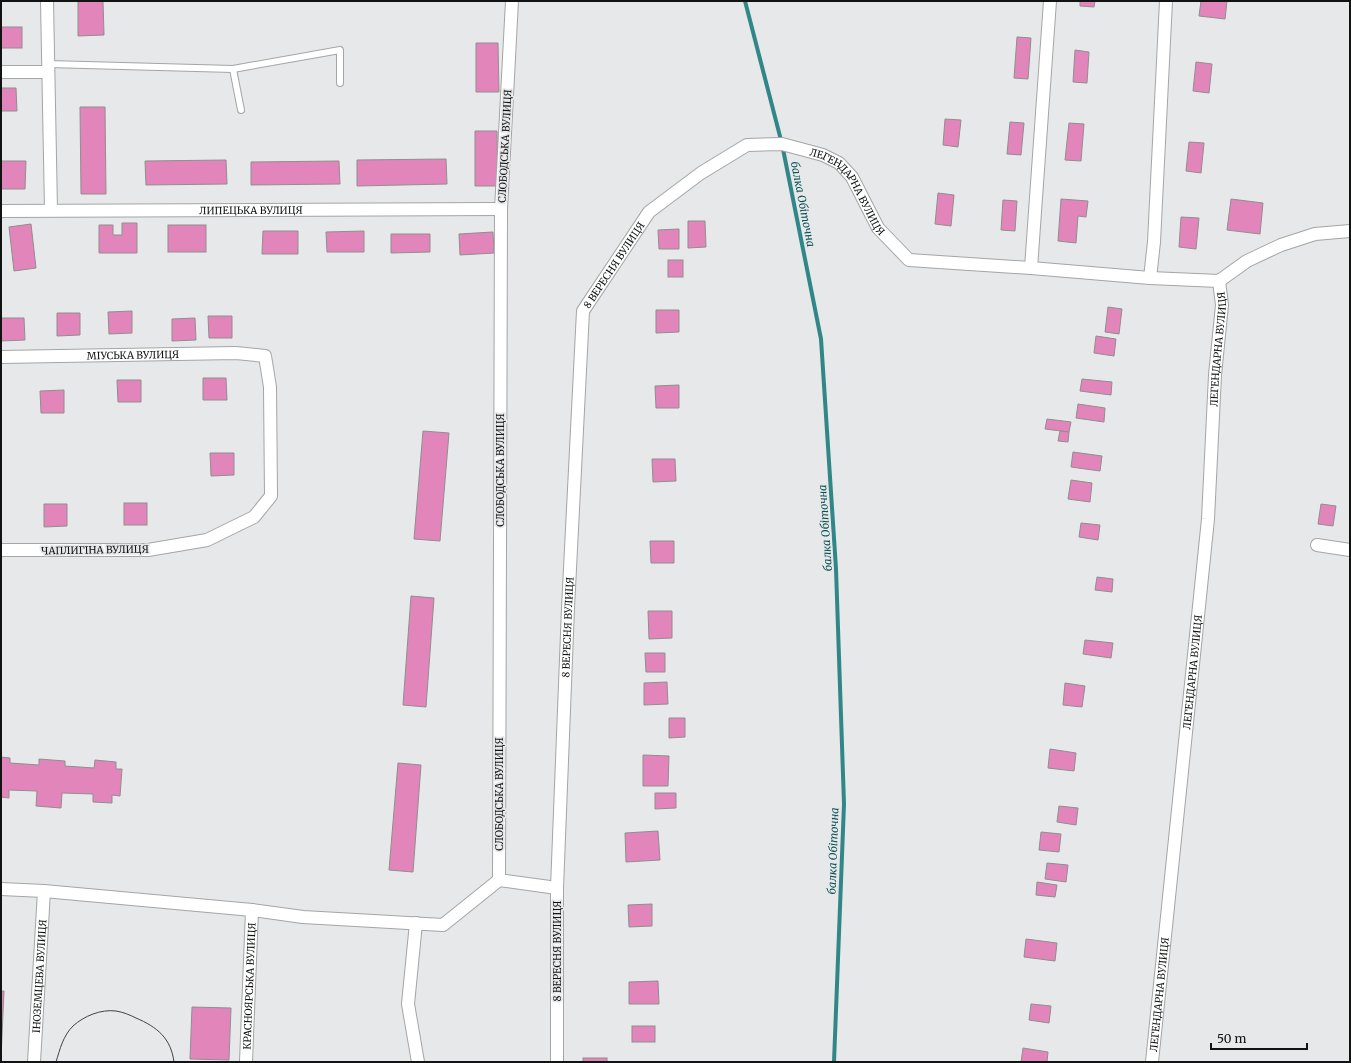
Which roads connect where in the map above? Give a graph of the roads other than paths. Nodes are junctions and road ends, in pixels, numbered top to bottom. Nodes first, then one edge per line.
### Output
1 (47, 1) edge
2 (512, 1) edge
3 (1050, 1) edge
4 (1166, 1) edge
5 (48, 68) junction
6 (233, 69) junction
7 (1, 72) edge
8 (340, 83) dead end
9 (241, 110) dead end
10 (501, 209) junction
11 (51, 210) junction
12 (1, 211) edge
13 (649, 212) joint
14 (1350, 231) edge
15 (1032, 268) junction
16 (1150, 278) junction
17 (1219, 281) junction
18 (1, 357) edge
19 (254, 517) joint
20 (1317, 545) dead end
21 (1, 550) edge
22 (1350, 550) edge
23 (499, 880) junction
24 (557, 888) junction
25 (1, 889) edge
26 (44, 891) junction
27 (252, 910) junction
28 (416, 923) junction
29 (34, 1062) edge
30 (246, 1062) edge
31 (418, 1062) edge
32 (557, 1062) edge
33 (1152, 1062) edge

1 - 5 street
2 - 10 street, СЛОБОДСЬКА ВУЛИЦЯ
3 - 15 street
4 - 16 street
5 - 6 lane
5 - 7 street
5 - 11 street
6 - 8 lane
6 - 9 lane
10 - 11 street, ЛИПЕЦЬКА ВУЛИЦЯ
10 - 23 street, СЛОБОДСЬКА ВУЛИЦЯ
11 - 12 street, ЛИПЕЦЬКА ВУЛИЦЯ
13 - 15 street, ЛЕГЕНДАРНА ВУЛИЦЯ
13 - 24 street, 8 ВЕРЕСНЯ ВУЛИЦЯ
14 - 17 street, ЛЕГЕНДАРНА ВУЛИЦЯ
15 - 16 street, ЛЕГЕНДАРНА ВУЛИЦЯ
16 - 17 street, ЛЕГЕНДАРНА ВУЛИЦЯ
17 - 33 street, ЛЕГЕНДАРНА ВУЛИЦЯ
18 - 19 street, МІУСЬКА ВУЛИЦЯ
19 - 21 street, ЧАПЛИГІНА ВУЛИЦЯ
20 - 22 street
23 - 24 street
23 - 28 street
24 - 32 street, 8 ВЕРЕСНЯ ВУЛИЦЯ
25 - 26 street
26 - 27 street
26 - 29 street, ІНОЗЕМЦЕВА ВУЛИЦЯ
27 - 28 street
27 - 30 street, КРАСНОЯРСЬКА ВУЛИЦЯ
28 - 31 street

